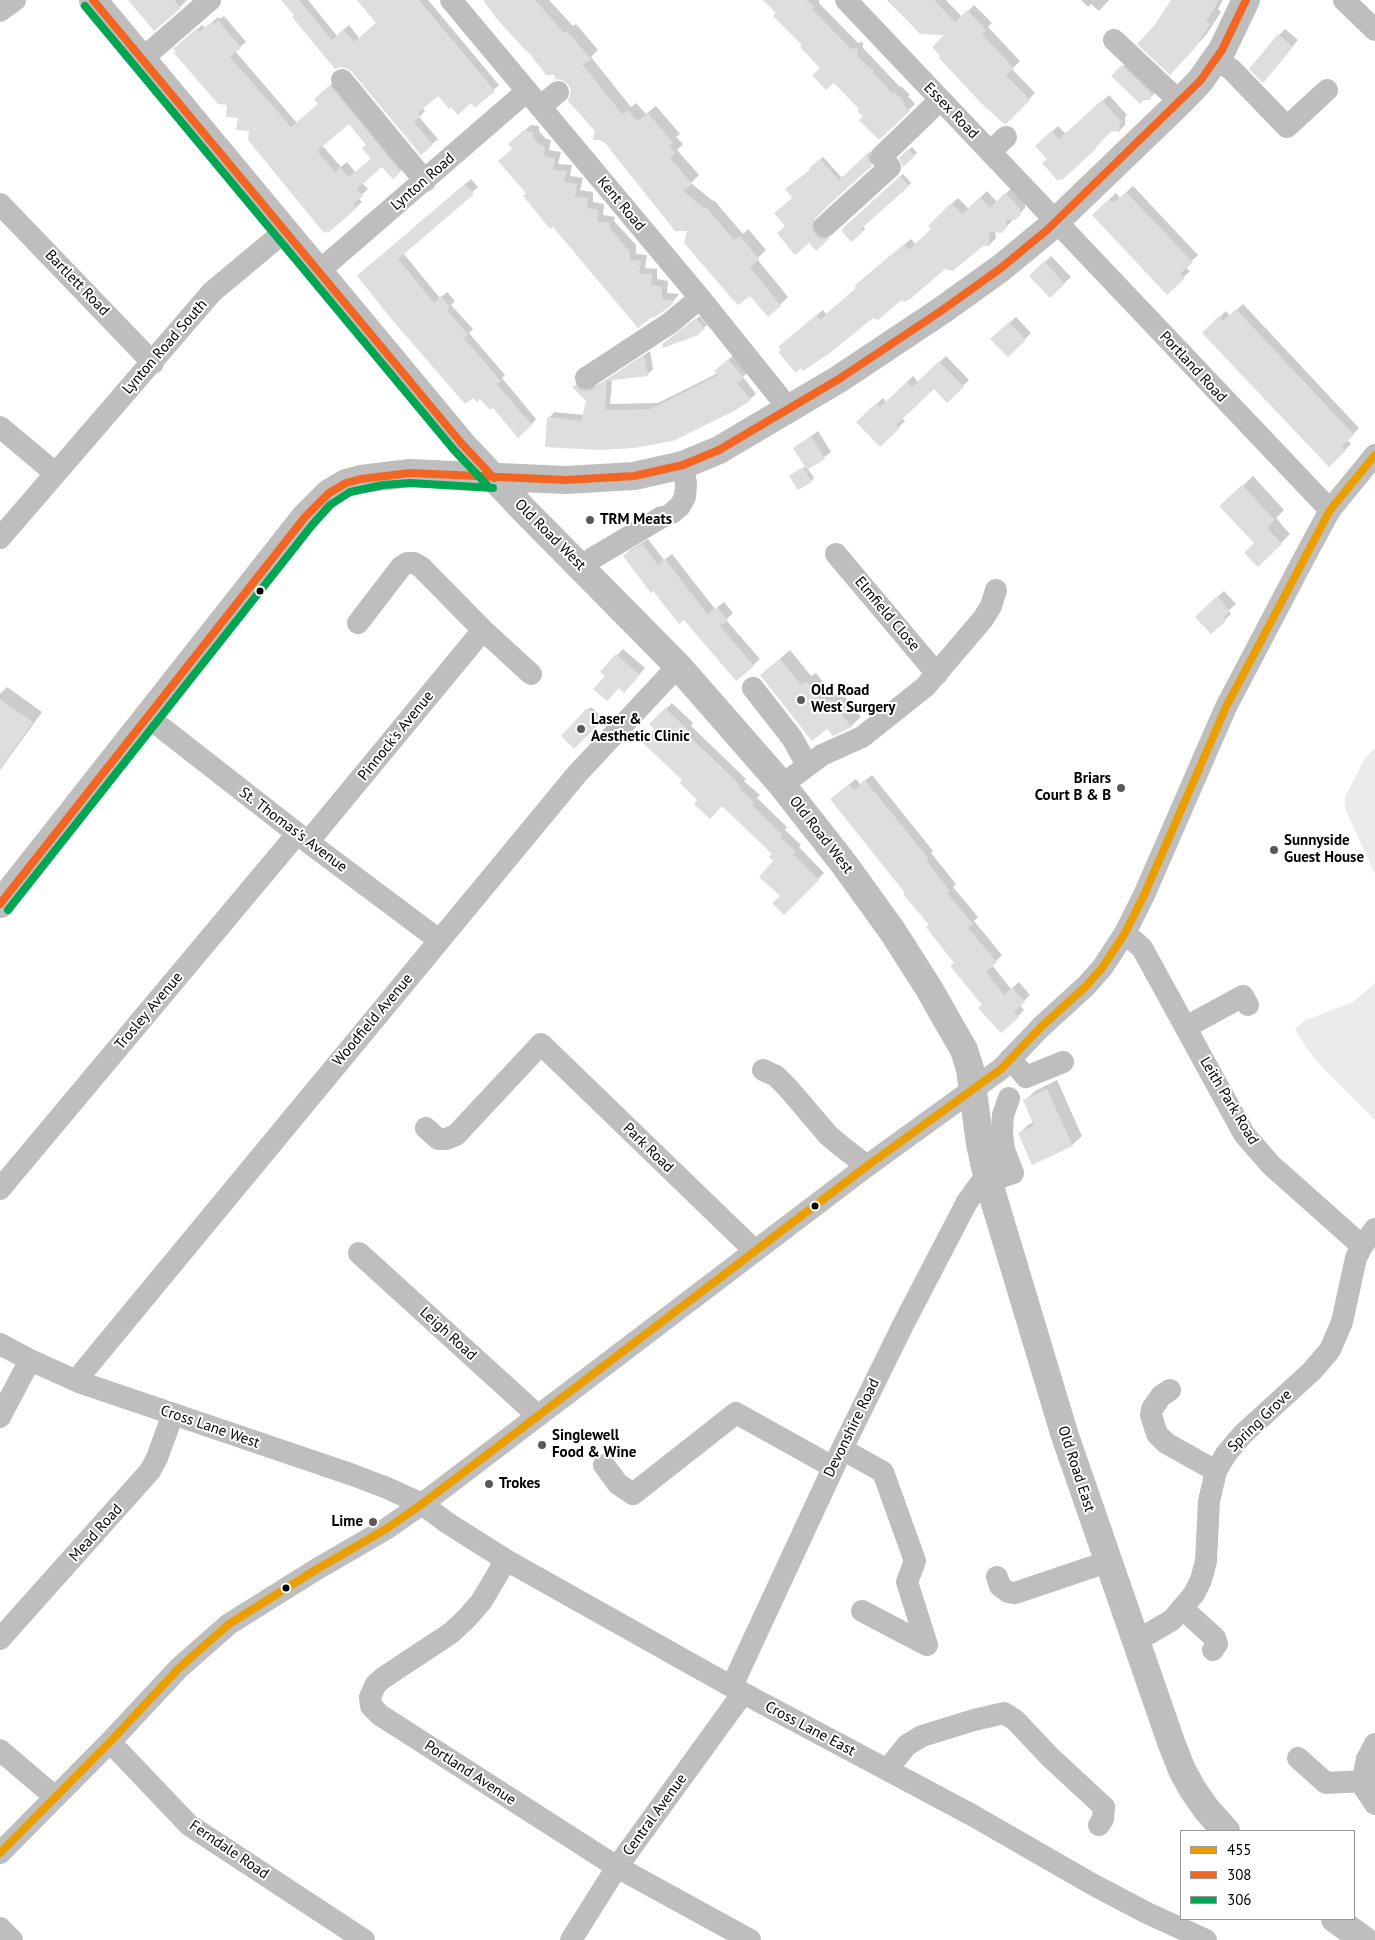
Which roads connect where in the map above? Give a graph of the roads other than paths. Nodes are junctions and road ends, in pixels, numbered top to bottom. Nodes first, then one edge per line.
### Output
1 (15, 0) edge
2 (93, 0) edge
3 (210, 0) edge
4 (451, 0) edge
5 (846, 0) edge
6 (1246, 0) edge
7 (1344, 0) edge
8 (0, 11) edge
9 (1375, 30) edge
10 (1114, 40) dead end
11 (142, 59) junction
12 (1216, 60) junction
13 (342, 80) dead end
14 (1327, 90) dead end
15 (558, 92) dead end
16 (534, 99) junction
17 (940, 100) junction
18 (1180, 102) junction
19 (425, 181) junction
20 (0, 204) edge
21 (1056, 222) junction
22 (825, 226) dead end
23 (285, 231) junction
24 (318, 272) junction
25 (700, 298) junction
26 (153, 363) junction
27 (586, 378) dead end
28 (789, 409) junction
29 (0, 427) edge
30 (451, 430) junction
31 (1375, 455) edge
32 (683, 465) junction
33 (55, 473) junction
34 (410, 473) junction
35 (494, 478) junction
36 (566, 480) junction
37 (1330, 510) junction
38 (534, 519) junction
39 (0, 538) edge
40 (836, 554) dead end
41 (583, 568) junction
42 (996, 590) dead end
43 (358, 623) dead end
44 (483, 630) junction
45 (528, 663) dead end
46 (678, 666) junction
47 (937, 674) junction
48 (754, 688) dead end
49 (148, 717) junction
50 (806, 765) junction
51 (782, 785) junction
52 (303, 838) junction
53 (0, 904) edge
54 (1125, 933) junction
55 (439, 940) junction
56 (1242, 995) dead end
57 (1186, 1027) junction
58 (1010, 1059) junction
59 (1063, 1062) dead end
60 (763, 1070) dead end
61 (974, 1089) junction
62 (1009, 1098) dead end
63 (426, 1128) dead end
64 (867, 1166) junction
65 (988, 1180) junction
66 (0, 1189) edge
67 (1367, 1249) edge
68 (755, 1251) junction
69 (359, 1253) dead end
70 (0, 1344) edge
71 (30, 1360) junction
72 (79, 1382) junction
73 (1170, 1390) dead end
74 (173, 1414) junction
75 (0, 1416) edge
76 (537, 1416) junction
77 (838, 1458) junction
78 (604, 1465) dead end
79 (1216, 1471) junction
80 (422, 1504) junction
81 (506, 1560) junction
82 (1108, 1562) junction
83 (997, 1577) dead end
84 (1183, 1609) junction
85 (862, 1611) dead end
86 (0, 1639) edge
87 (1135, 1639) junction
88 (1213, 1650) dead end
89 (737, 1689) junction
90 (110, 1742) junction
91 (1375, 1744) edge
92 (0, 1750) edge
93 (1298, 1758) dead end
94 (887, 1770) junction
95 (1365, 1781) junction
96 (55, 1797) junction
97 (1375, 1804) edge
98 (1099, 1825) dead end
99 (1225, 1830) edge
100 (0, 1853) edge
101 (617, 1867) junction
102 (1336, 1920) edge
103 (0, 1928) edge
104 (12, 1940) edge
105 (364, 1940) edge
106 (571, 1940) edge
107 (750, 1940) edge
108 (1206, 1940) edge
109 (1364, 1940) edge

1 - 8 street
2 - 11 main road, Old Road West
3 - 11 street
4 - 16 street, Kent Road
5 - 17 street, Essex Road
6 - 12 main road
7 - 9 street
10 - 18 street
11 - 23 main road, Old Road West
12 - 14 street
12 - 18 main road
13 - 19 street
15 - 16 street, Lynton Road
16 - 19 street, Lynton Road
16 - 25 street, Kent Road
17 - 21 street, Essex Road
17 - 22 street
18 - 21 main road
19 - 24 street, Lynton Road
20 - 26 street, Bartlett Road
21 - 28 main road
21 - 37 street, Portland Road
23 - 24 main road, Old Road West
23 - 26 street, Lynton Road South
24 - 30 main road, Old Road West
25 - 27 street
25 - 28 street, Kent Road
26 - 33 street, Lynton Road South
28 - 32 main road
29 - 33 street
30 - 34 main road
30 - 35 main road, Old Road West
31 - 37 street
32 - 36 main road
32 - 41 street
33 - 39 street, Lynton Road South
34 - 35 main road
34 - 49 main road
35 - 36 main road
35 - 38 main road, Old Road West
36 - 38 main road
37 - 54 street
38 - 41 main road, Old Road West
40 - 47 street, Elmfield Close
41 - 46 main road, Old Road West
42 - 47 street
43 - 44 street
44 - 45 street
44 - 52 street, Pinnock's Avenue
46 - 51 main road, Old Road West
46 - 55 street, Woodfield Avenue
47 - 50 street
48 - 50 street
49 - 52 street, St. Thomas's Avenue
49 - 53 main road
50 - 51 street
51 - 61 main road, Old Road West
52 - 55 street, St. Thomas's Avenue
52 - 66 street, Trosley Avenue
54 - 57 street, Leith Park Road
54 - 58 street
55 - 72 street, Woodfield Avenue
56 - 57 street
57 - 67 street, Leith Park Road
58 - 59 street
58 - 61 street
60 - 64 street
61 - 64 street
61 - 65 main road, Old Road East
62 - 65 street
63 - 68 street, Park Road
64 - 68 street
65 - 77 street, Devonshire Road
65 - 82 main road, Old Road East
67 - 79 street, Spring Grove
68 - 76 street
69 - 76 street, Leigh Road
70 - 71 street, Cross Lane West
71 - 72 street, Cross Lane West
71 - 75 street
72 - 74 street, Cross Lane West
73 - 79 street
74 - 80 street, Cross Lane West
74 - 86 street, Mead Road
76 - 80 street
77 - 78 street
77 - 85 street
77 - 89 street, Devonshire Road
79 - 84 street, Spring Grove
80 - 81 street, Cross Lane East
80 - 90 street
81 - 89 street, Cross Lane East
81 - 101 street, Portland Avenue
82 - 83 street
82 - 87 main road, Old Road East
84 - 87 street, Spring Grove
84 - 88 street
87 - 99 main road, Old Road East
89 - 94 street, Cross Lane East
89 - 101 street, Central Avenue
90 - 96 street
90 - 105 street, Ferndale Road
91 - 95 street
92 - 96 street
93 - 95 street
94 - 98 street
94 - 108 street, Cross Lane East
95 - 97 street
96 - 100 street
101 - 106 street, Central Avenue
101 - 107 street, Portland Avenue
102 - 109 main road
103 - 104 street

